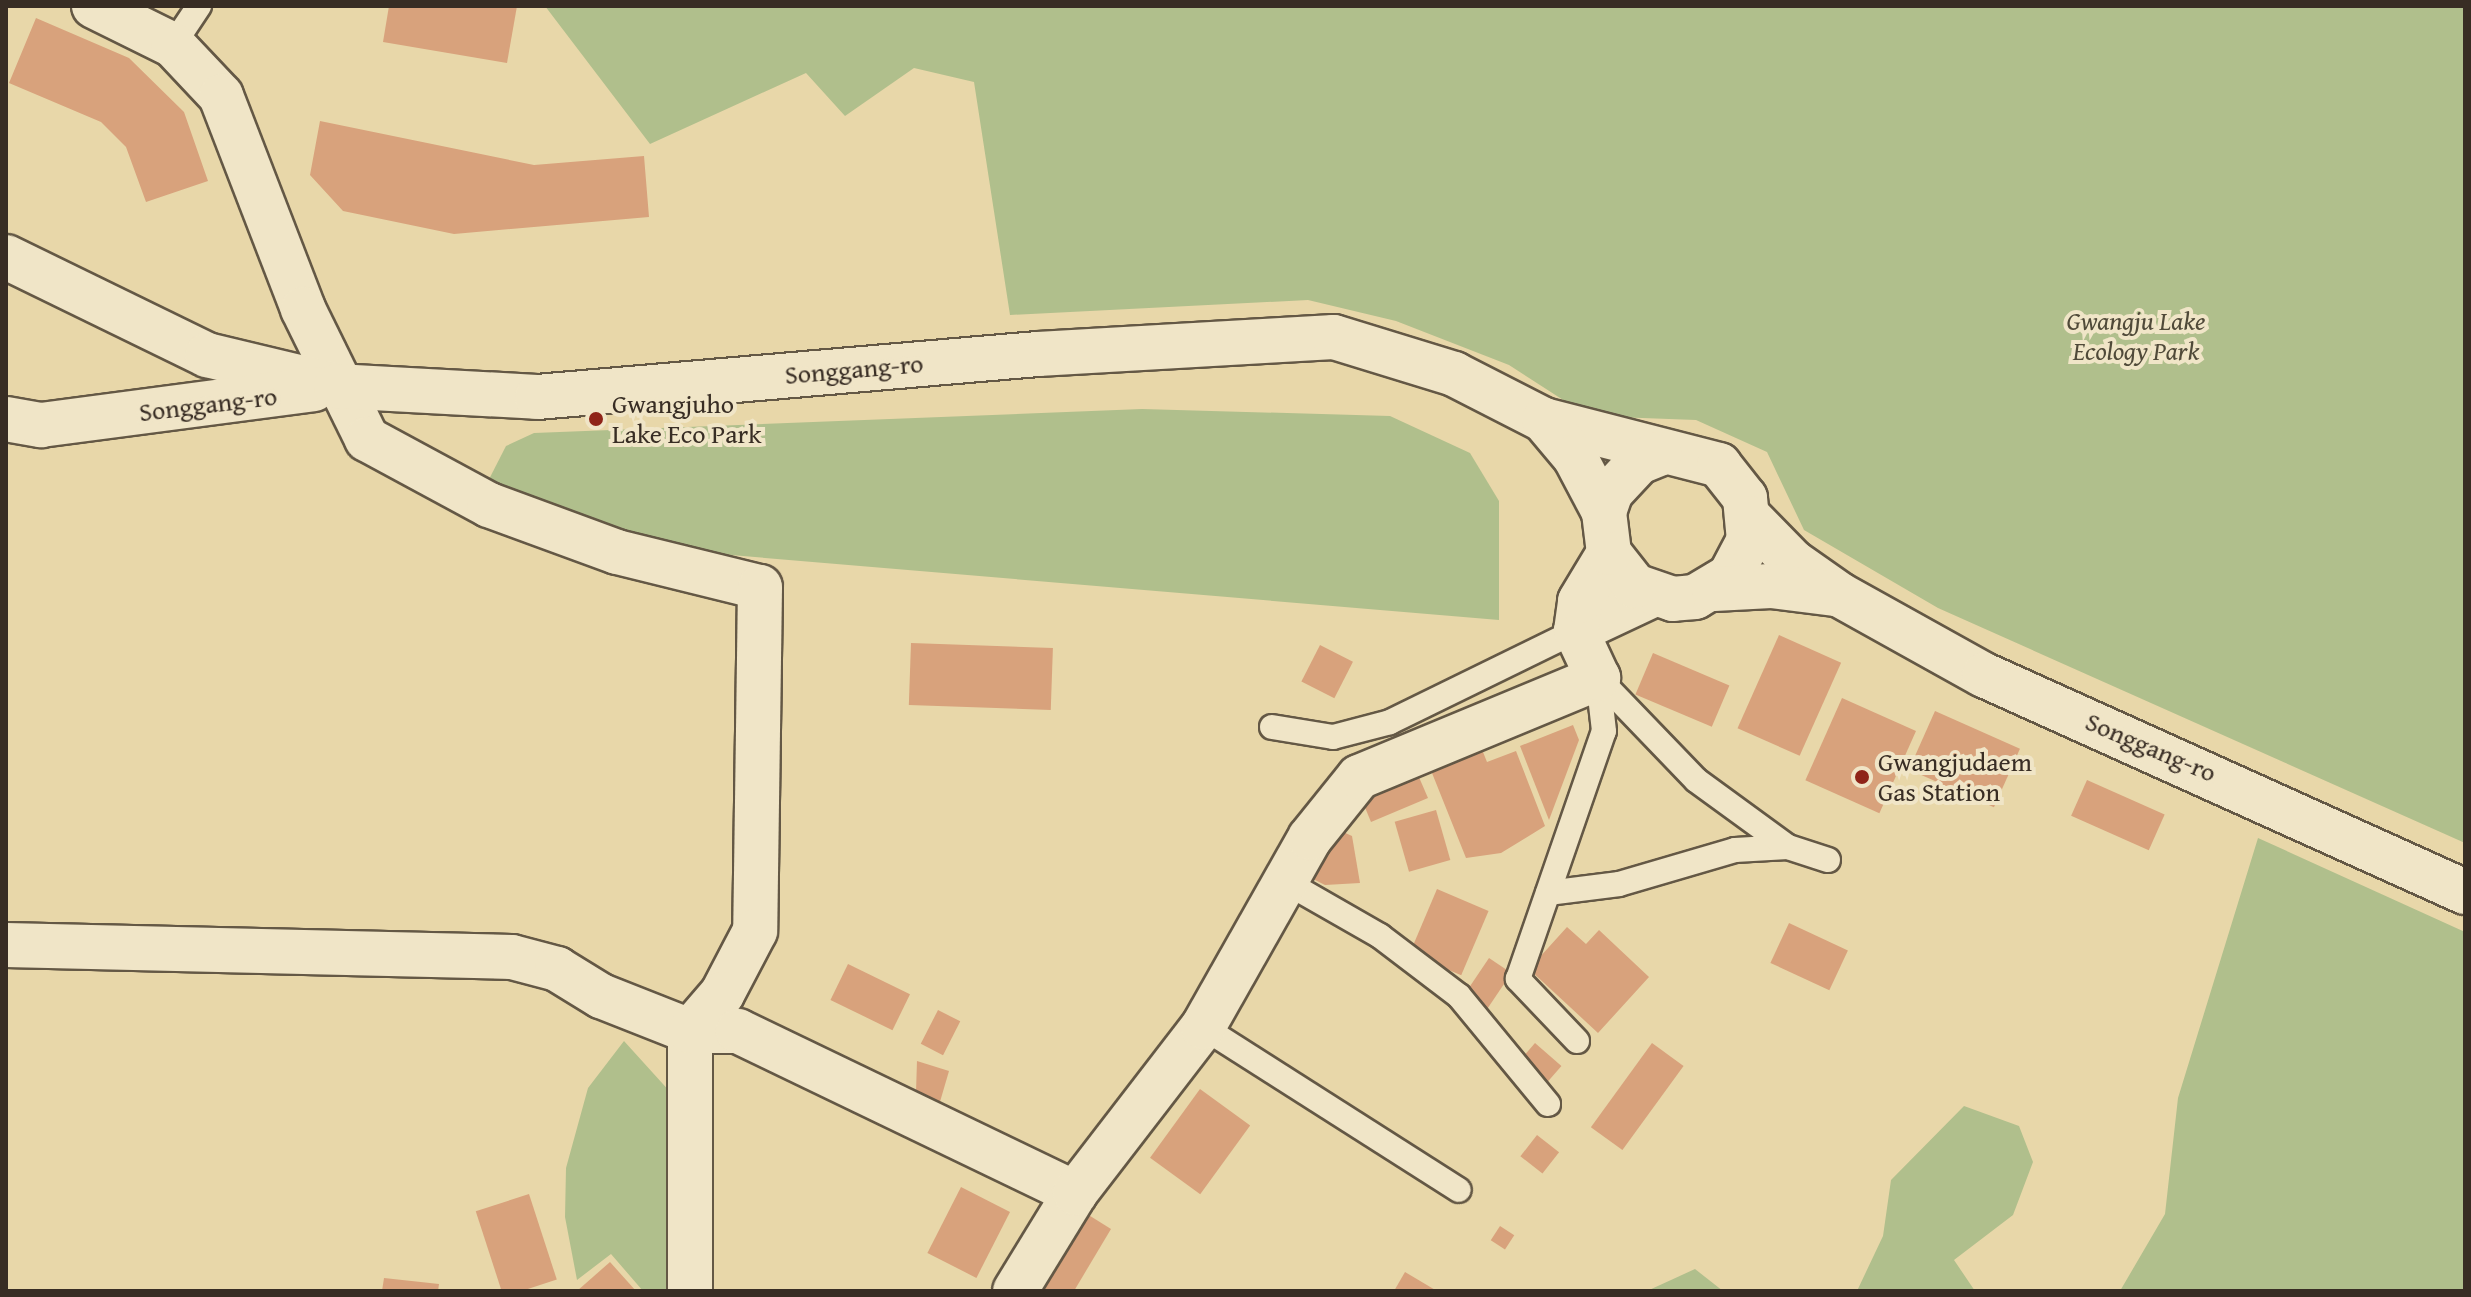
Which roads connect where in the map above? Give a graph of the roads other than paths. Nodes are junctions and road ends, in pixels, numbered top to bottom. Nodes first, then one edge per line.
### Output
1 (94, 6) edge
2 (199, 6) edge
3 (173, 45) junction
4 (6, 257) edge
5 (336, 386) junction
6 (6, 419) edge
7 (1544, 420) junction
8 (1659, 454) junction
9 (1750, 518) junction
10 (1607, 533) junction
11 (1714, 589) junction
12 (1653, 595) junction
13 (1840, 595) junction
14 (1576, 631) junction
15 (1598, 678) junction
16 (1272, 727) dead end
17 (1788, 847) junction
18 (1828, 860) dead end
19 (1284, 881) junction
20 (2465, 892) edge
21 (1548, 893) junction
22 (6, 945) edge
23 (1203, 1027) junction
24 (690, 1031) junction
25 (1577, 1041) dead end
26 (1548, 1104) dead end
27 (1459, 1190) dead end
28 (1075, 1193) junction
29 (690, 1291) edge
30 (1015, 1291) edge

1 - 3 street
2 - 3 lane
3 - 5 street
4 - 5 street
5 - 6 street, Songgang-ro
5 - 7 street, Songgang-ro
5 - 24 street
7 - 8 street, Songgang-ro
7 - 10 street, Songgang-ro
8 - 9 street, Songgang-ro
8 - 10 street
9 - 11 street
9 - 13 street, Songgang-ro
10 - 12 street, Songgang-ro
10 - 14 street
11 - 12 street, Songgang-ro
11 - 13 street, Songgang-ro
12 - 14 street
13 - 20 street, Songgang-ro
14 - 15 street
14 - 16 lane
15 - 17 lane
15 - 19 street
15 - 21 lane
17 - 18 lane
17 - 21 lane
19 - 23 street
19 - 26 lane
21 - 25 lane
22 - 24 street
23 - 27 lane
23 - 28 street
24 - 28 street
24 - 29 street
28 - 30 street

